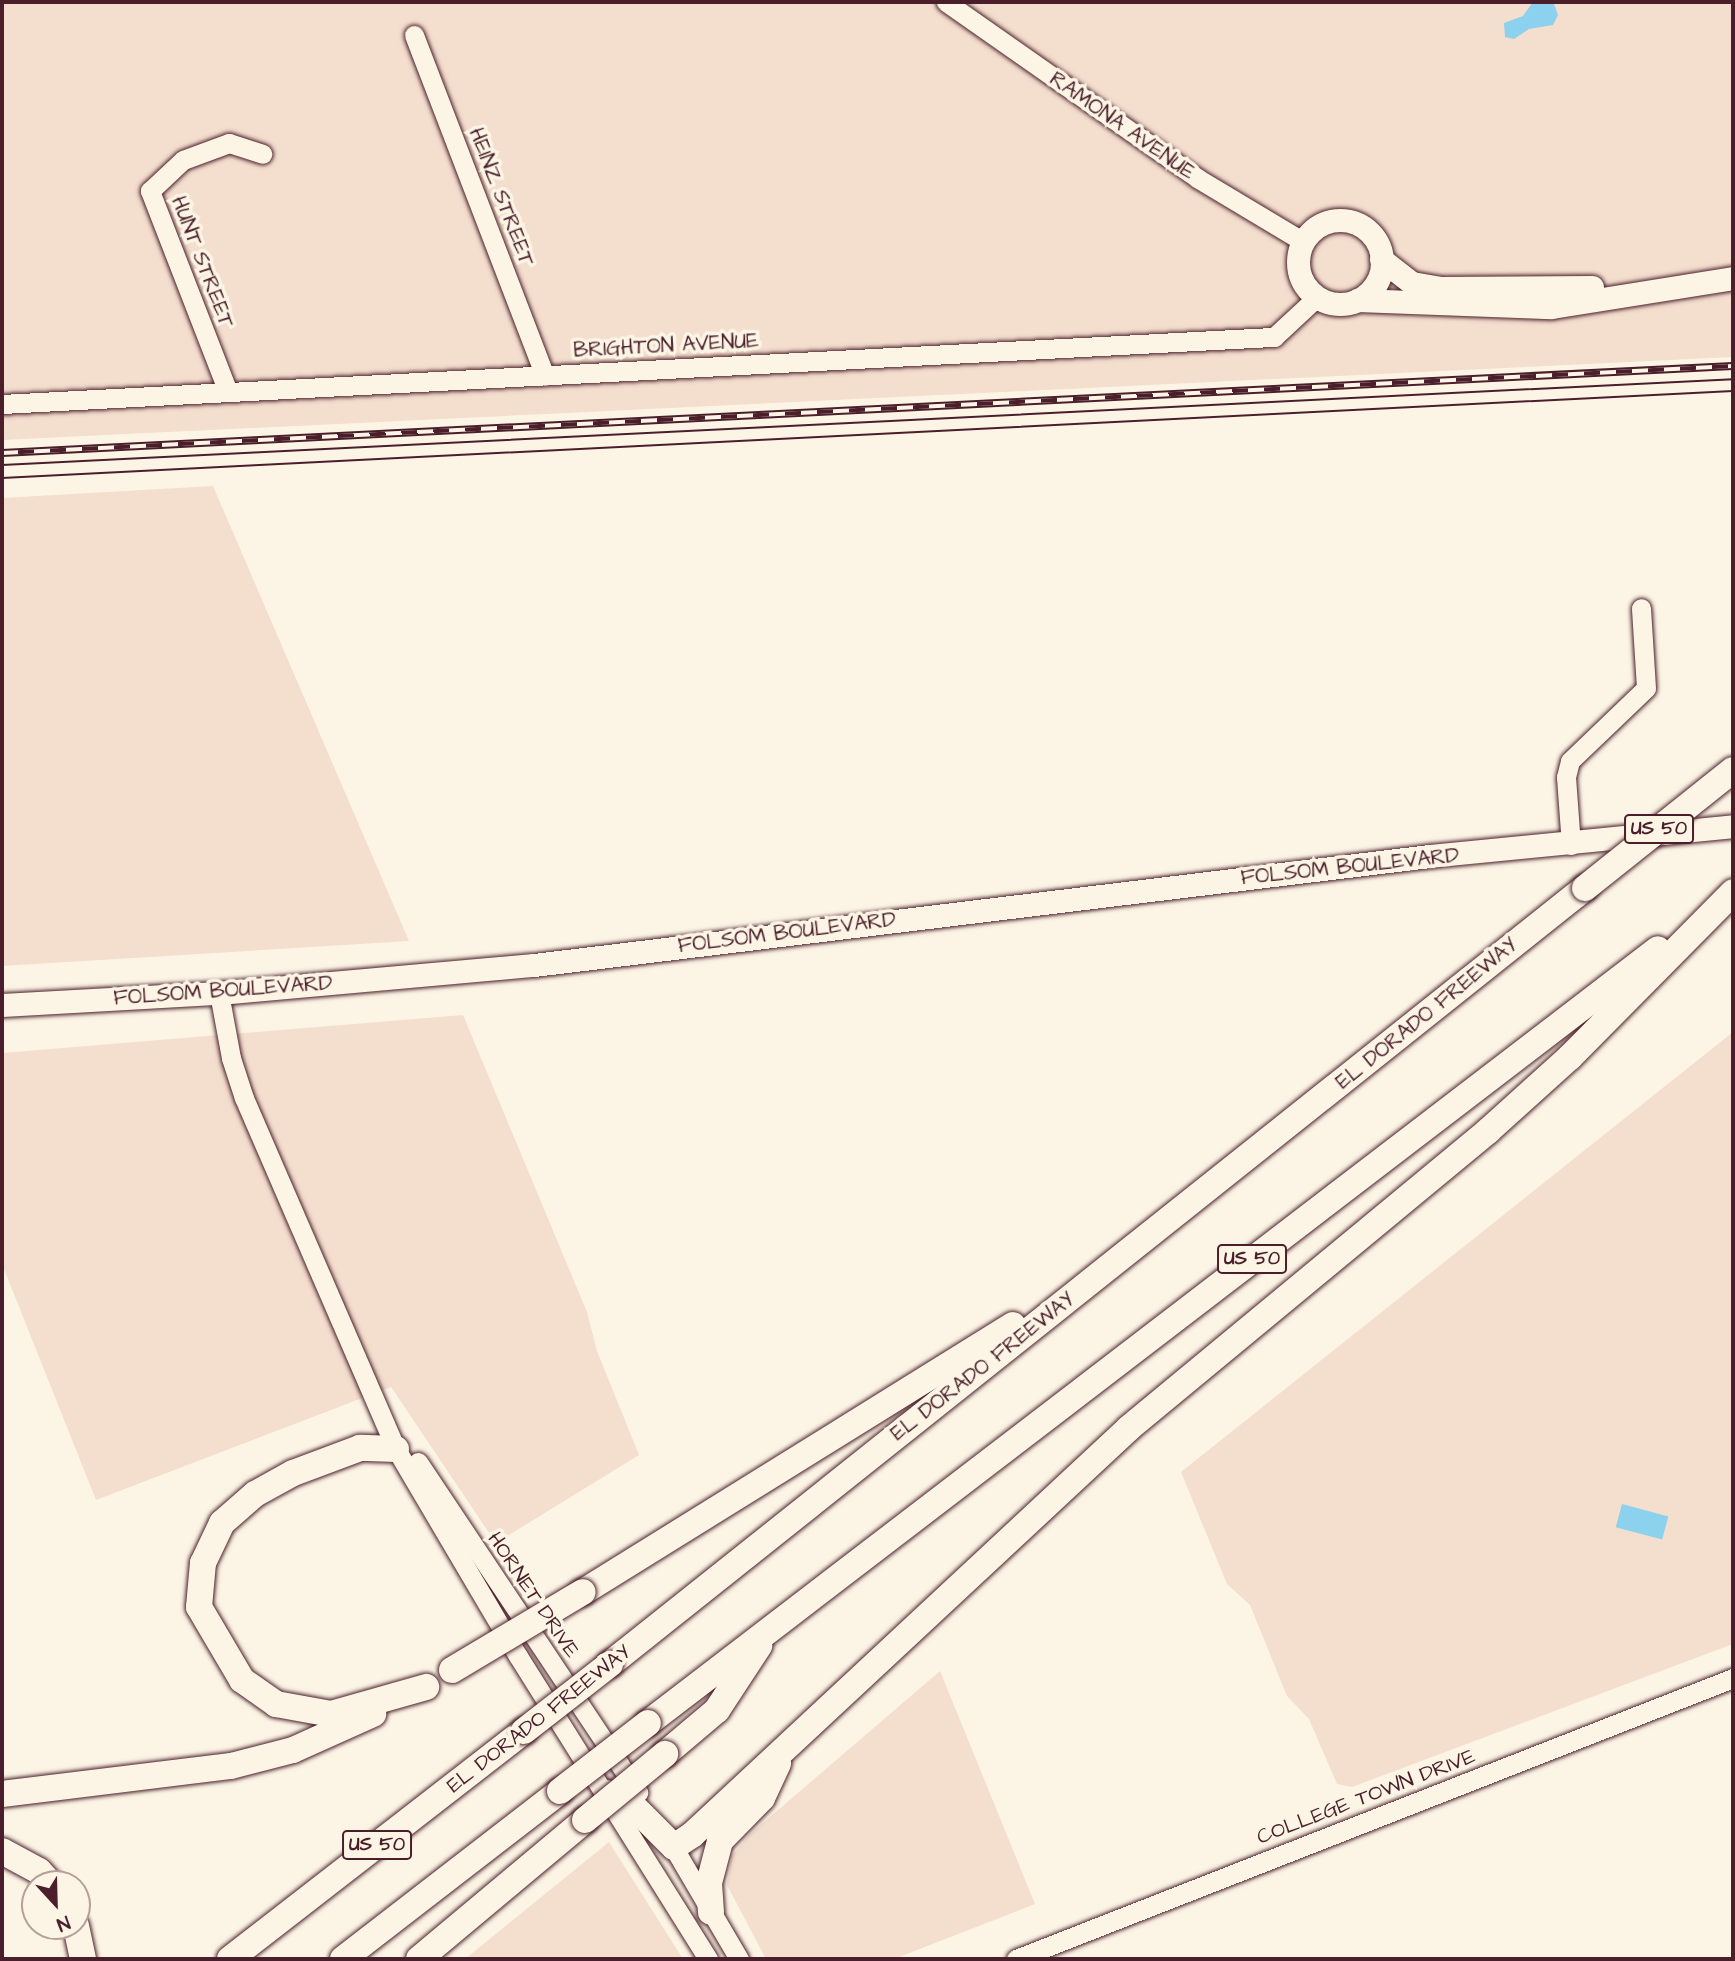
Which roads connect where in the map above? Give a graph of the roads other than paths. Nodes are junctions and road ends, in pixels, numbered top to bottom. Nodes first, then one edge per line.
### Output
1 (946, 2) edge
2 (414, 35) dead end
3 (262, 154) dead end
4 (1304, 242) junction
5 (1381, 259) junction
6 (1733, 265) edge
7 (1733, 278) edge
8 (1317, 297) junction
9 (1357, 299) junction
10 (545, 376) junction
11 (228, 392) junction
12 (2, 404) edge
13 (1641, 608) dead end
14 (1733, 770) edge
15 (1733, 826) edge
16 (1570, 845) junction
17 (1733, 891) edge
18 (219, 993) junction
19 (2, 1005) edge
20 (1115, 1262) junction
21 (377, 1400) junction
22 (396, 1450) junction
23 (772, 1627) junction
24 (1733, 1678) edge
25 (426, 1686) junction
26 (784, 1750) junction
27 (607, 1793) junction
28 (2, 1794) edge
29 (674, 1847) junction
30 (2, 1851) edge
31 (37, 1870) edge
32 (711, 1912) junction
33 (79, 1940) edge
34 (83, 1959) edge
35 (230, 1959) edge
36 (343, 1959) edge
37 (419, 1959) edge
38 (708, 1959) edge
39 (739, 1959) edge
40 (1016, 1959) edge

1 - 4 street, RAMONA AVENUE
2 - 10 street, HEINZ STREET
3 - 11 street, HUNT STREET
4 - 5 main road
4 - 8 main road
5 - 6 main road
5 - 9 main road
7 - 9 main road
8 - 9 main road
8 - 10 street, BRIGHTON AVENUE
10 - 11 street, BRIGHTON AVENUE
11 - 12 street, BRIGHTON AVENUE
13 - 16 street
14 - 20 highway, EL DORADO FREEWAY / US 50, bridge
15 - 16 main road, FOLSOM BOULEVARD
16 - 18 main road, FOLSOM BOULEVARD
17 - 23 highway, US 50
17 - 26 highway
18 - 19 main road, FOLSOM BOULEVARD
18 - 21 street, HORNET DRIVE
20 - 25 highway, bridge
20 - 35 highway, EL DORADO FREEWAY / US 50, bridge
21 - 22 street, HORNET DRIVE
21 - 29 street, HORNET DRIVE
22 - 25 highway
22 - 27 street, HORNET DRIVE
23 - 36 highway, US 50, bridge
23 - 37 highway, bridge
24 - 40 street, COLLEGE TOWN DRIVE
25 - 28 highway
26 - 29 highway
26 - 32 highway
27 - 29 highway
27 - 38 street, HORNET DRIVE
29 - 32 street, HORNET DRIVE
30 - 31 highway
32 - 39 street, HORNET DRIVE
33 - 34 highway

